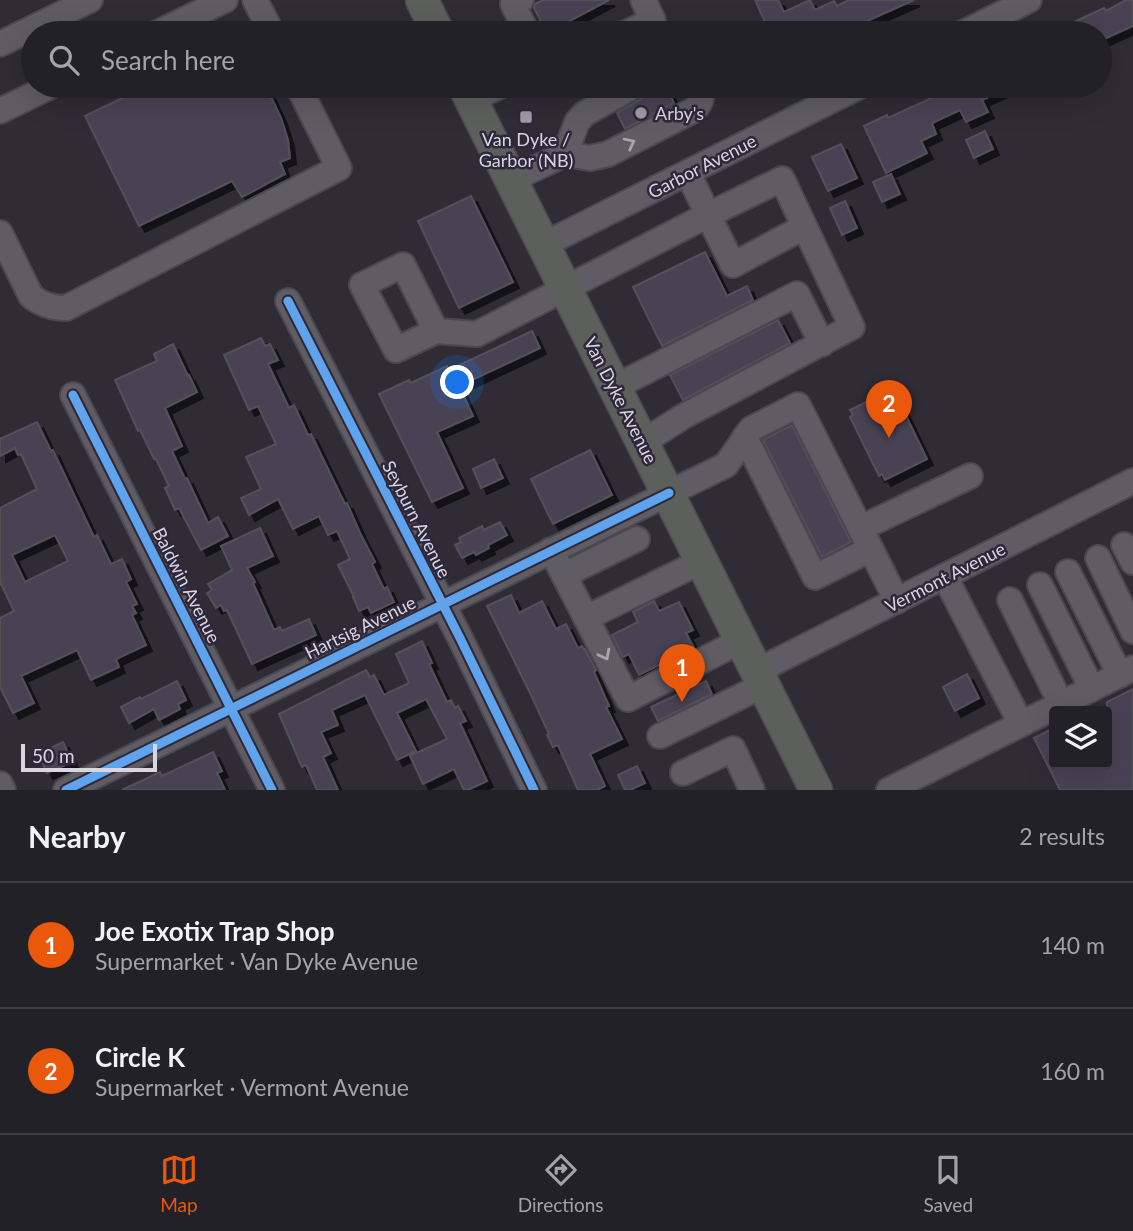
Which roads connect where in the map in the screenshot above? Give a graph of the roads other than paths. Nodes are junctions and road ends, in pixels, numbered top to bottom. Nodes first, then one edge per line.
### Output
1 (90, 0) edge
2 (225, 0) edge
3 (255, 0) edge
4 (522, 0) edge
5 (643, 0) edge
6 (1029, 0) edge
7 (425, 1) edge
8 (47, 21) edge
9 (182, 21) edge
10 (266, 21) edge
11 (433, 21) edge
12 (521, 21) edge
13 (651, 21) edge
14 (987, 21) edge
15 (21, 34) edge
16 (0, 44) edge
17 (27, 98) edge
18 (304, 98) edge
19 (470, 98) edge
20 (613, 98) edge
21 (702, 98) edge
22 (836, 98) edge
23 (0, 111) edge
24 (565, 154) junction
25 (688, 173) junction
26 (511, 180) junction
27 (708, 215) junction
28 (804, 227) junction
29 (0, 233) edge
30 (543, 245) junction
31 (565, 290) junction
32 (288, 301) dead end
33 (436, 331) dead end
34 (822, 344) junction
35 (615, 387) junction
36 (74, 395) dead end
37 (745, 437) junction
38 (643, 442) junction
39 (970, 476) dead end
40 (1133, 481) edge
41 (668, 493) junction
42 (866, 538) junction
43 (637, 539) dead end
44 (551, 551) junction
45 (1098, 558) dead end
46 (702, 561) junction
47 (1068, 572) dead end
48 (564, 575) junction
49 (945, 577) junction
50 (1040, 585) dead end
51 (1010, 600) dead end
52 (897, 601) junction
53 (442, 604) junction
54 (586, 618) junction
55 (1133, 631) edge
56 (742, 640) junction
57 (1126, 672) edge
58 (760, 678) junction
59 (1092, 689) junction
60 (1061, 704) junction
61 (231, 708) junction
62 (1021, 724) junction
63 (660, 736) dead end
64 (682, 773) dead end
65 (920, 783) edge
66 (0, 784) edge
67 (3, 790) edge
68 (66, 790) edge
69 (272, 790) edge
70 (534, 790) edge
71 (752, 790) edge
72 (817, 790) edge
73 (889, 790) edge

1 - 8 street
2 - 9 street
3 - 10 street
4 - 12 street
5 - 13 street
6 - 14 street
7 - 11 main road
15 - 16 street
17 - 23 street
18 - 29 street
19 - 26 main road, Van Dyke Avenue
20 - 24 street
24 -> 21 street
22 - 25 street, Garbor Avenue
24 - 26 street
25 - 27 street
25 - 30 street, Garbor Avenue
26 - 30 main road, Van Dyke Avenue
27 - 28 street
27 - 28 street
27 - 31 street
28 - 34 street
30 - 31 main road, Van Dyke Avenue
31 - 33 street
31 - 35 main road, Van Dyke Avenue
32 - 53 street, Seyburn Avenue
34 - 35 street
34 - 38 street
35 - 38 main road, Van Dyke Avenue
36 - 61 street, Baldwin Avenue
37 - 41 street, Hartsig Avenue
37 - 42 street, Hartsig Avenue
37 - 42 street
38 - 41 main road, Van Dyke Avenue
39 - 42 street
40 - 49 street, Vermont Avenue
41 - 44 street, Hartsig Avenue
41 - 46 main road, Van Dyke Avenue
42 - 52 street
43 - 48 street
44 - 48 street
44 - 53 street, Hartsig Avenue
45 - 55 street
46 - 54 street
46 - 56 main road, Van Dyke Avenue
47 - 57 street
48 - 54 street
49 - 52 street, Vermont Avenue
49 - 62 street
50 - 59 street
51 - 60 street
52 - 58 street, Vermont Avenue
53 - 61 street, Hartsig Avenue
53 - 70 street, Seyburn Avenue
54 -> 56 street
56 - 58 main road, Van Dyke Avenue
57 - 59 street
58 - 63 street, Vermont Avenue
58 - 72 main road, Van Dyke Avenue
59 - 60 street
60 - 62 street
61 - 68 street, Hartsig Avenue
61 - 69 street, Baldwin Avenue
62 - 65 street
64 - 71 street
65 - 73 street
66 - 67 street

